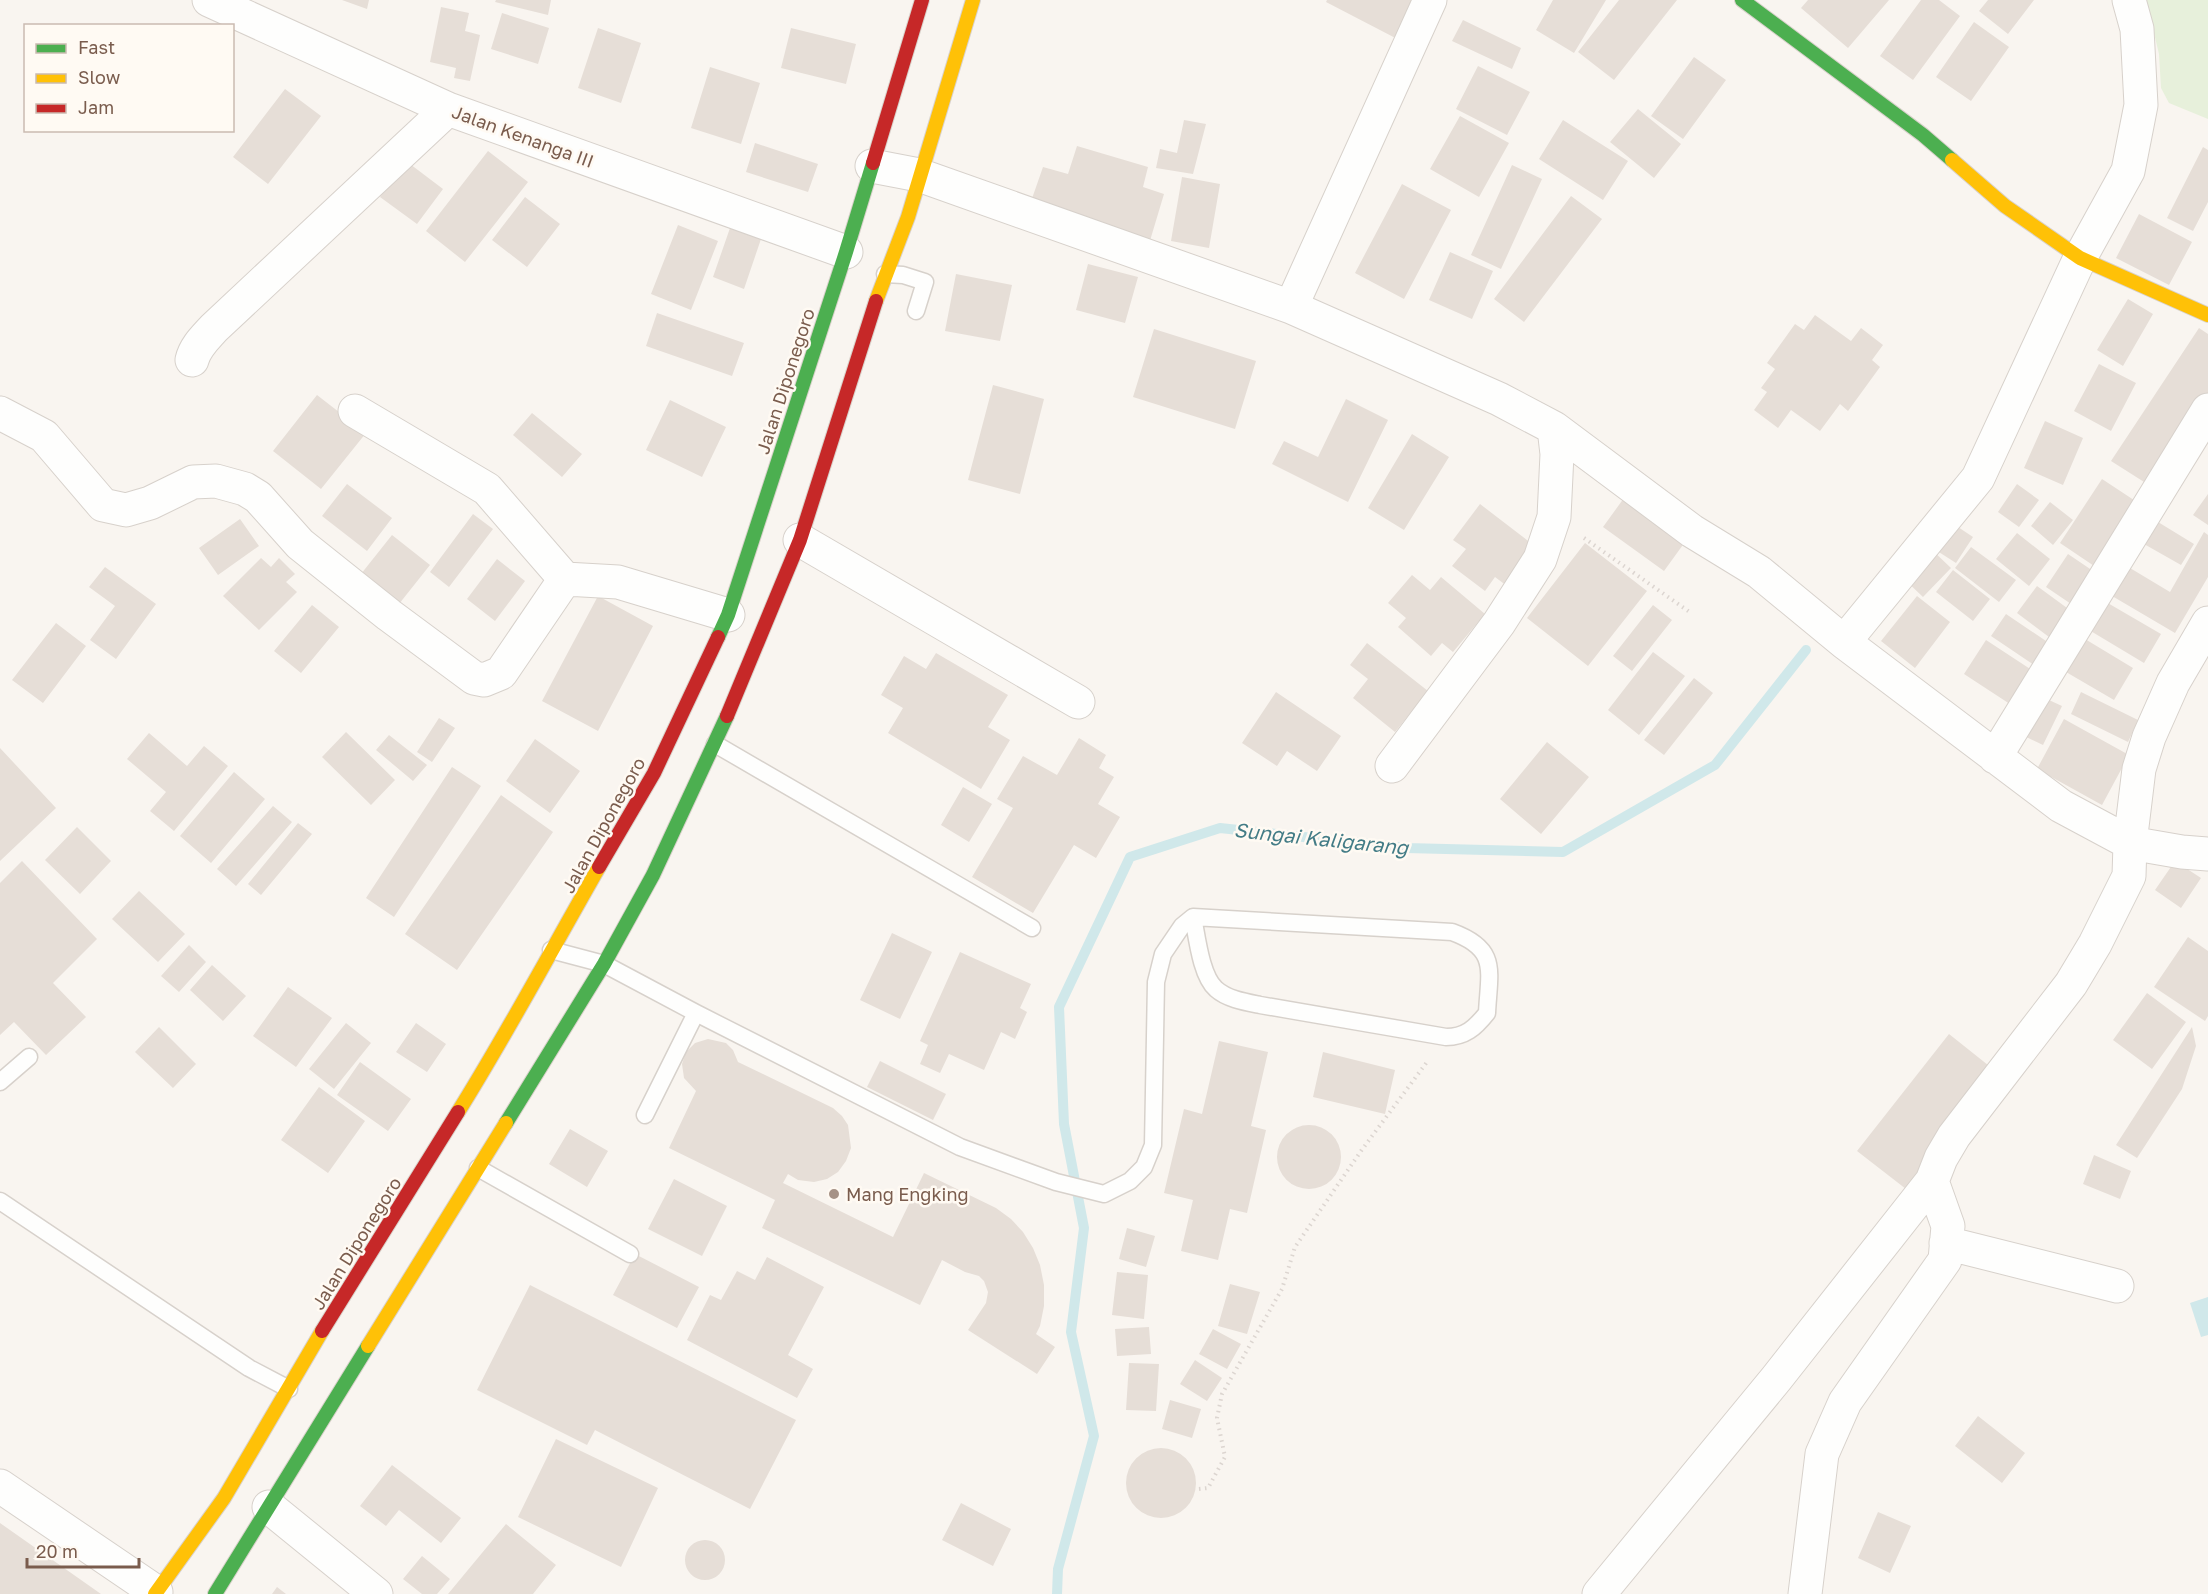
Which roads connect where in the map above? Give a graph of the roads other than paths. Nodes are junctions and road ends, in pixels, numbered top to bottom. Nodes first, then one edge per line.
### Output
1 (208, 0) edge
2 (922, 0) edge
3 (973, 0) edge
4 (1430, 0) edge
5 (1742, 0) edge
6 (2129, 0) edge
7 (448, 109) junction
8 (872, 166) junction
9 (919, 175) junction
10 (846, 252) junction
11 (2080, 258) junction
12 (885, 274) junction
13 (1291, 307) junction
14 (916, 311) dead end
15 (2208, 315) edge
16 (192, 360) dead end
17 (2208, 410) edge
18 (355, 411) dead end
19 (0, 413) edge
20 (1554, 428) junction
21 (800, 540) junction
22 (565, 579) junction
23 (728, 615) junction
24 (2208, 623) edge
25 (1844, 642) junction
26 (1078, 702) dead end
27 (715, 744) junction
28 (1995, 757) junction
29 (1392, 766) dead end
30 (2130, 843) junction
31 (2208, 854) edge
32 (1193, 918) junction
33 (1032, 928) dead end
34 (551, 950) junction
35 (604, 964) junction
36 (696, 1013) junction
37 (29, 1057) dead end
38 (0, 1082) edge
39 (645, 1115) dead end
40 (478, 1168) junction
41 (1932, 1182) junction
42 (0, 1201) edge
43 (1946, 1243) junction
44 (630, 1254) dead end
45 (2117, 1286) dead end
46 (294, 1391) junction
47 (0, 1486) edge
48 (269, 1507) junction
49 (156, 1593) edge
50 (1602, 1593) edge
51 (215, 1594) edge
52 (376, 1594) edge
53 (1805, 1594) edge

1 - 7 street, Jalan Kenanga III
2 - 8 main road, Jalan Diponegoro
3 - 9 main road
4 - 13 street
5 - 11 main road
6 - 11 street
7 - 10 street, Jalan Kenanga III
7 - 16 street
8 - 9 street
8 - 10 main road, Jalan Diponegoro
9 - 12 main road
9 - 13 street
10 - 23 main road, Jalan Diponegoro
11 - 15 main road
11 - 25 street
12 - 14 lane
12 - 21 main road
13 - 20 street
17 - 28 street
18 - 22 street
19 - 22 street
20 - 25 street
20 - 29 street
21 - 26 street
21 - 27 main road
22 - 23 street
23 - 34 main road, Jalan Diponegoro
24 - 30 street
25 - 28 street
27 - 33 lane
27 - 35 main road
28 - 30 street
30 - 31 street
30 - 41 street
32 - 32 lane
32 - 36 lane
34 - 35 lane
34 - 46 main road, Jalan Diponegoro
35 - 36 lane
35 - 40 main road
36 - 39 lane
37 - 38 lane
40 - 44 lane
40 - 48 main road
41 - 43 street
41 - 50 street
42 - 46 lane
43 - 45 street
43 - 53 street
46 - 49 main road, Jalan Diponegoro
47 - 49 street
48 - 51 main road
48 - 52 street

